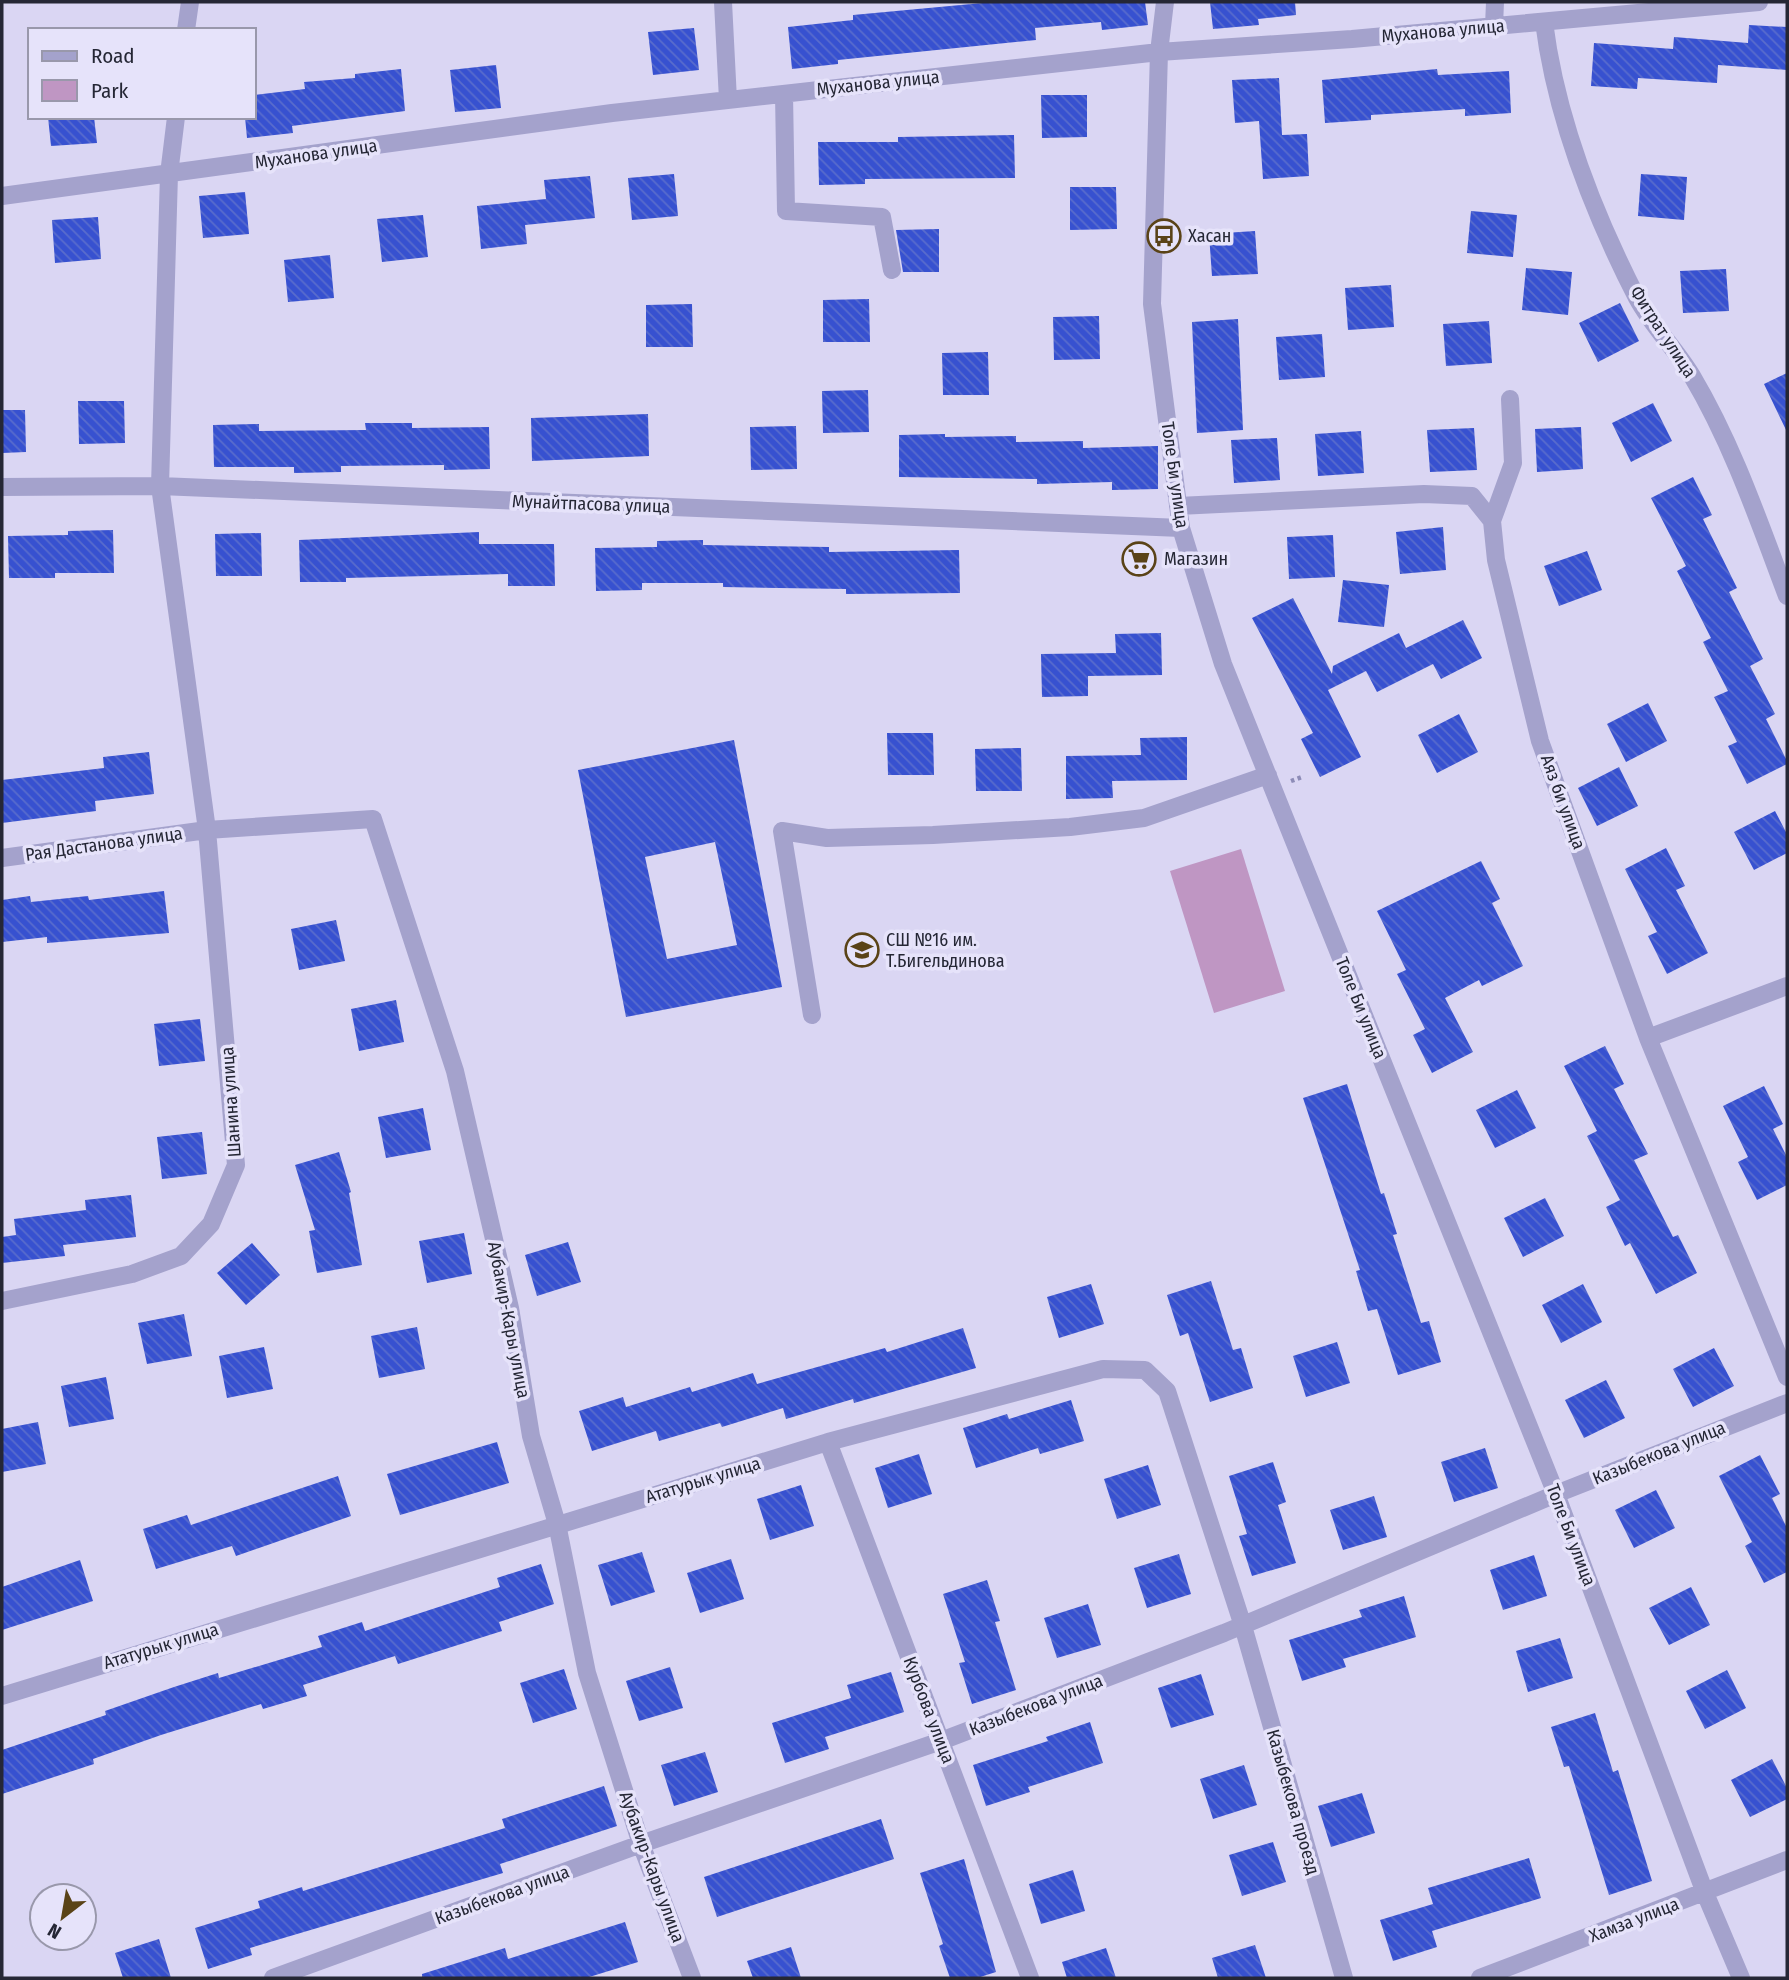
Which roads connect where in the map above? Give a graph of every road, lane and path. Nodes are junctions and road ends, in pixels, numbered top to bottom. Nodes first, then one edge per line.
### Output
1 (190, 2) edge
2 (723, 2) edge
3 (1165, 2) edge
4 (1495, 2) edge
5 (1759, 2) edge
6 (1544, 22) junction
7 (1494, 26) junction
8 (186, 28) edge
9 (1159, 52) junction
10 (784, 94) junction
11 (728, 100) junction
12 (176, 119) edge
13 (169, 174) junction
14 (2, 196) edge
15 (891, 270) dead end
16 (1510, 399) dead end
17 (160, 486) junction
18 (2, 487) edge
19 (1178, 506) junction
20 (1492, 520) junction
21 (1181, 528) junction
22 (1787, 596) edge
23 (1268, 775) junction
24 (207, 830) junction
25 (2, 858) edge
26 (1787, 986) edge
27 (812, 1015) dead end
28 (1648, 1038) junction
29 (2, 1301) edge
30 (1787, 1377) edge
31 (1787, 1403) edge
32 (828, 1442) junction
33 (1556, 1494) junction
34 (557, 1524) junction
35 (1243, 1626) junction
36 (2, 1696) edge
37 (941, 1741) junction
38 (641, 1844) junction
39 (1787, 1860) edge
40 (1706, 1893) junction
41 (273, 1978) edge
42 (692, 1978) edge
43 (1030, 1978) edge
44 (1344, 1978) edge
45 (1480, 1978) edge
46 (1741, 1978) edge

1 - 8 street
2 - 11 street
3 - 9 street, Толе Би улица
4 - 7 street
5 - 6 street, Муханова улица
6 - 7 street, Муханова улица
6 - 22 street, Фитрат улица
7 - 9 street, Муханова улица
9 - 10 street, Муханова улица
9 - 19 street, Толе Би улица
10 - 11 street, Муханова улица
10 - 15 street
11 - 13 street, Муханова улица
12 - 13 street, Шанина улица
13 - 14 street, Муханова улица
13 - 17 street, Шанина улица
16 - 20 street
17 - 18 street, Мунайтпасова улица
17 - 21 street, Мунайтпасова улица
17 - 24 street, Шанина улица
19 - 20 street
19 - 21 street, Толе Би улица
20 - 28 street, Аяз би улица
21 - 23 street, Толе Би улица
23 - 27 street
23 - 33 street, Толе Би улица
24 - 25 street, Рая Дастанова улица
24 - 29 street, Шанина улица
24 - 34 street, Аубакир-Кары улица
26 - 28 street
28 - 30 street, Аяз би улица
31 - 33 street, Казыбекова улица
32 - 34 street, Ататурык улица
32 - 35 street, Ататурык улица
32 - 37 street, Курбова улица
33 - 35 street, Казыбекова улица
33 - 40 street, Толе Би улица
34 - 36 street, Ататурык улица
34 - 38 street, Аубакир-Кары улица
35 - 37 street, Казыбекова улица
35 - 44 street, Казыбекова проезд
37 - 38 street, Казыбекова улица
37 - 43 street, Курбова улица
38 - 41 street, Казыбекова улица
38 - 42 street, Аубакир-Кары улица
39 - 40 street, Хамза улица
40 - 45 street, Хамза улица
40 - 46 street, Толе Би улица

